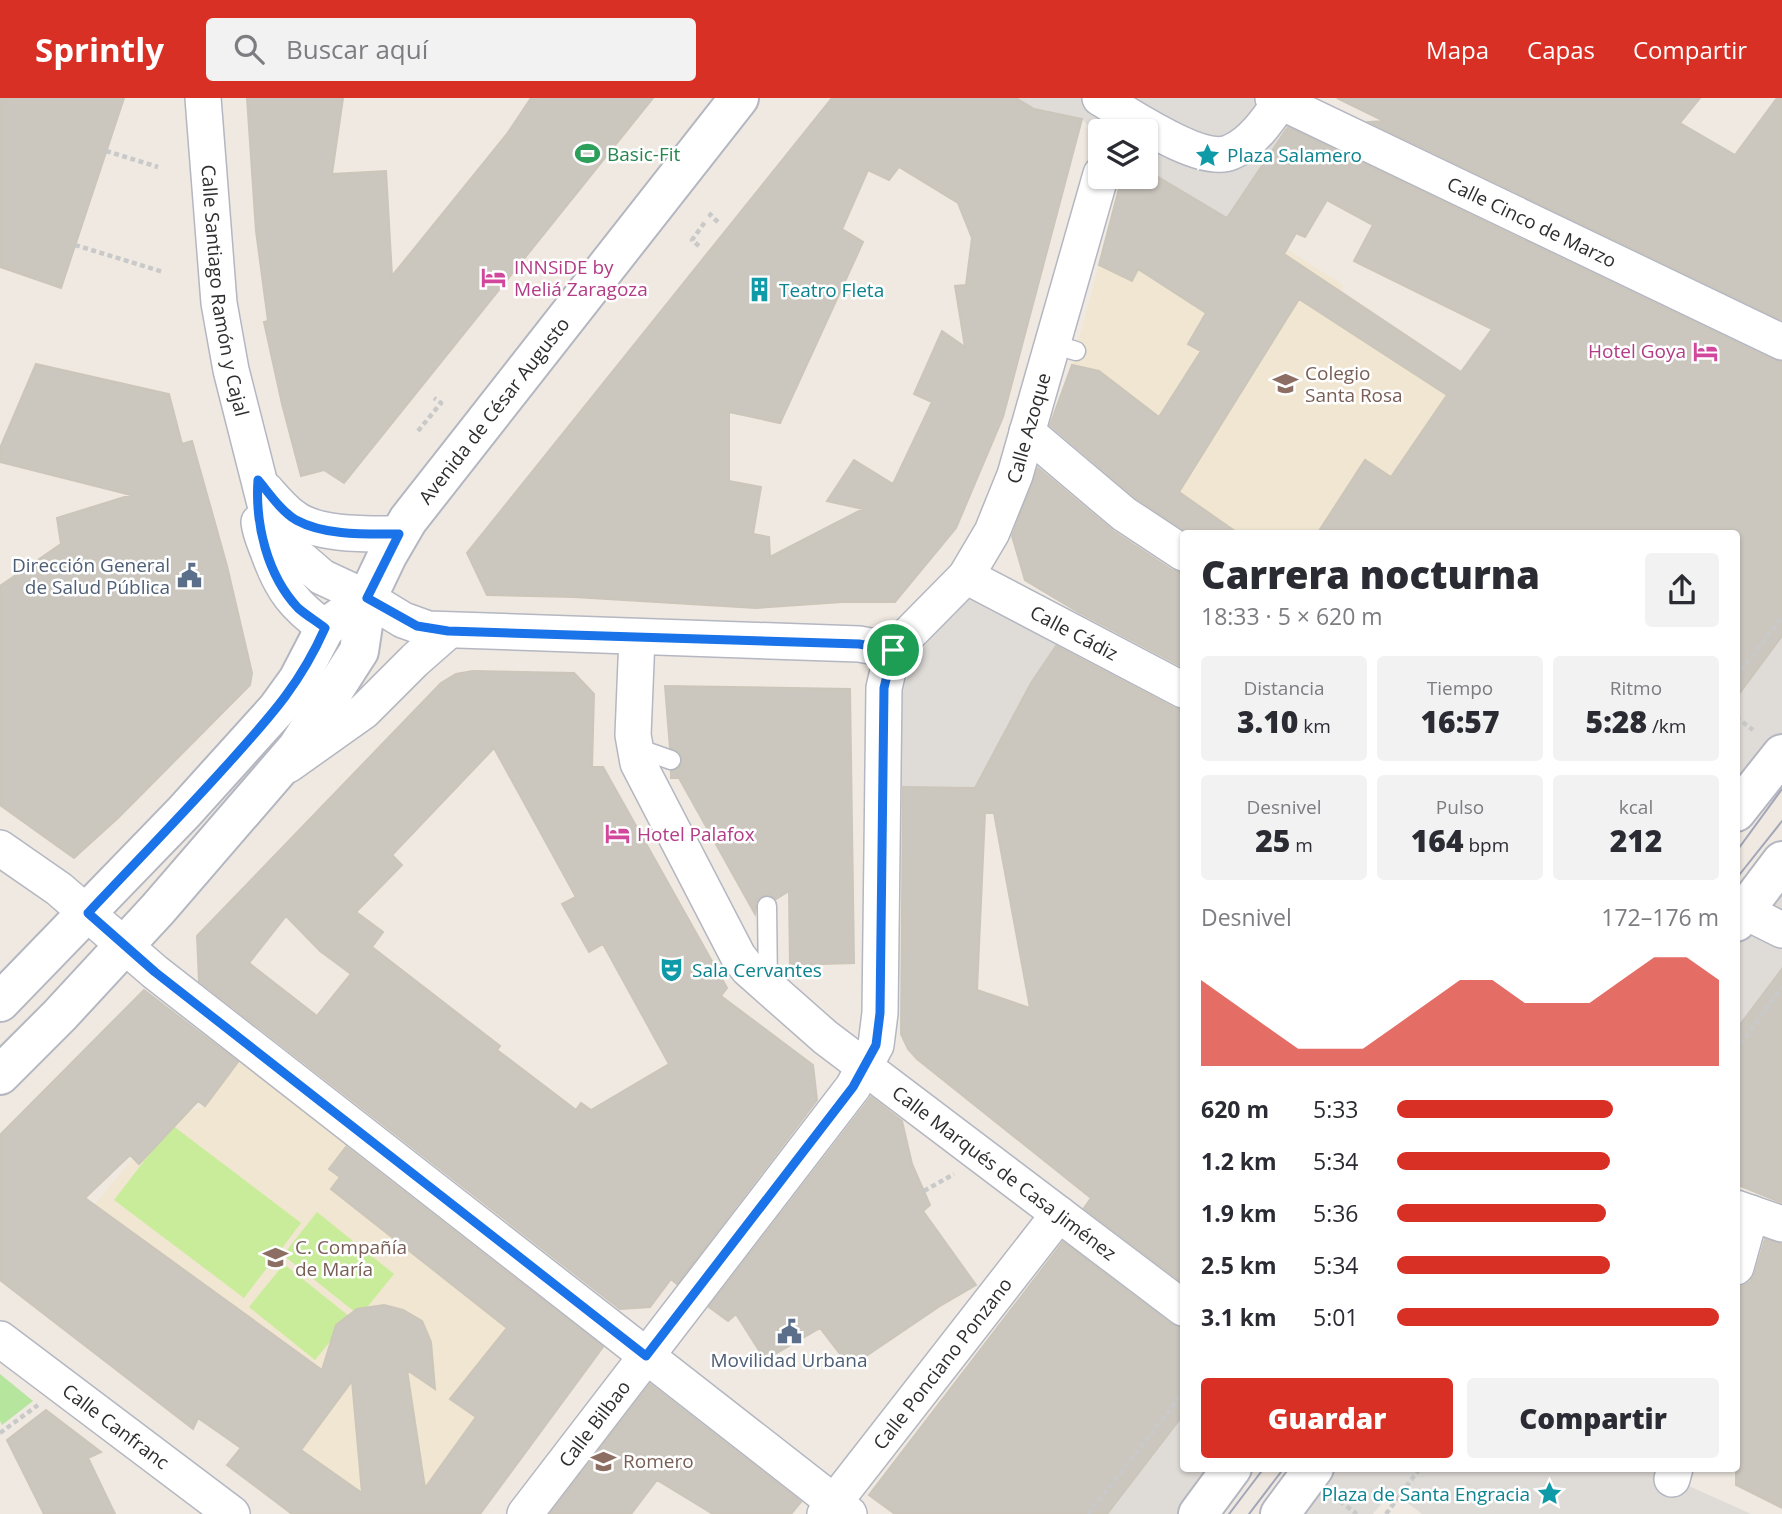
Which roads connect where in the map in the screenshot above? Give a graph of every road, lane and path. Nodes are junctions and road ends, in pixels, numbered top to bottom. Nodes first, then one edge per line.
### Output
1 (203, 98) edge
2 (738, 98) edge
3 (1284, 102) edge
4 (1112, 113) edge
5 (106, 151) dead end
6 (158, 167) dead end
7 (1098, 189) edge
8 (712, 213) dead end
9 (705, 222) dead end
10 (718, 222) dead end
11 (75, 245) dead end
12 (699, 246) dead end
13 (163, 272) dead end
14 (1782, 342) edge
15 (434, 398) dead end
16 (418, 431) dead end
17 (1027, 432) junction
18 (258, 480) junction
19 (399, 534) junction
20 (1180, 551) edge
21 (966, 576) junction
22 (367, 598) junction
23 (1782, 617) edge
24 (325, 628) junction
25 (448, 631) junction
26 (637, 637) junction
27 (893, 650) junction
28 (1740, 672) edge
29 (1180, 688) edge
30 (1740, 720) edge
31 (1753, 730) dead end
32 (634, 747) junction
33 (1782, 754) edge
34 (671, 760) dead end
35 (277, 774) junction
36 (1740, 807) edge
37 (0, 848) edge
38 (1782, 861) edge
39 (767, 906) dead end
40 (88, 913) junction
41 (1740, 916) edge
42 (1782, 930) edge
43 (124, 945) junction
44 (768, 987) junction
45 (1782, 987) edge
46 (0, 1002) edge
47 (1740, 1045) edge
48 (864, 1065) junction
49 (0, 1075) edge
50 (1059, 1214) junction
51 (1756, 1215) edge
52 (1740, 1257) edge
53 (1180, 1305) edge
54 (0, 1339) edge
55 (646, 1356) junction
56 (1180, 1397) edge
57 (47, 1398) dead end
58 (0, 1433) edge
59 (1229, 1472) edge
60 (1311, 1472) edge
61 (1417, 1472) edge
62 (836, 1510) edge
63 (232, 1514) edge
64 (524, 1514) edge
65 (1088, 1514) edge
66 (1198, 1514) edge
67 (1280, 1514) edge
68 (1386, 1514) edge

1 - 18 street, Calle Santiago Ramón y Cajal
2 - 19 street, Avenida de César Augusto
3 - 4 street
3 - 14 street, Calle Cinco de Marzo
5 - 6 path
7 - 17 street, Calle Azoque
8 - 10 path
9 - 12 path
11 - 13 path
15 - 16 path
17 - 20 street
17 - 21 street, Calle Azoque
18 - 19 street, Calle Santiago Ramón y Cajal
18 - 22 street, Calle Santiago Ramón y Cajal
18 - 24 street, Calle Santiago Ramón y Cajal
19 - 22 street, Avenida de César Augusto
21 - 27 street, Calle Azoque
21 - 29 street, Calle Cádiz
22 - 24 street, Avenida de César Augusto
22 - 25 street, Calle Santiago Ramón y Cajal
22 - 35 street, Avenida de César Augusto
23 - 28 path
24 - 40 street, Avenida de César Augusto
25 - 26 street, Calle Santiago Ramón y Cajal
25 - 35 street, Avenida de César Augusto
26 - 27 street, Calle Santiago Ramón y Cajal
26 - 32 street, Calle Marqués de Casa Jiménez
27 - 48 street, Calle Bilbao
30 - 31 path
32 - 34 lane
32 - 44 street, Calle Marqués de Casa Jiménez
33 - 36 street
35 - 43 street, Avenida de César Augusto
37 - 40 street
38 - 41 street
39 - 44 lane
40 - 43 street
40 - 46 street, Avenida de César Augusto
41 - 42 street
43 - 49 street, Avenida de César Augusto
43 - 55 street
44 - 48 street, Calle Marqués de Casa Jiménez
45 - 47 path
48 - 50 street, Calle Marqués de Casa Jiménez
48 - 55 street, Calle Bilbao
50 - 53 street, Calle Marqués de Casa Jiménez
50 - 62 street, Calle Ponciano Ponzano
51 - 52 street
54 - 63 street, Calle Canfranc
55 - 62 street
55 - 64 street, Calle Bilbao
56 - 65 path
57 - 58 path
59 - 66 street
60 - 67 street
61 - 68 path

